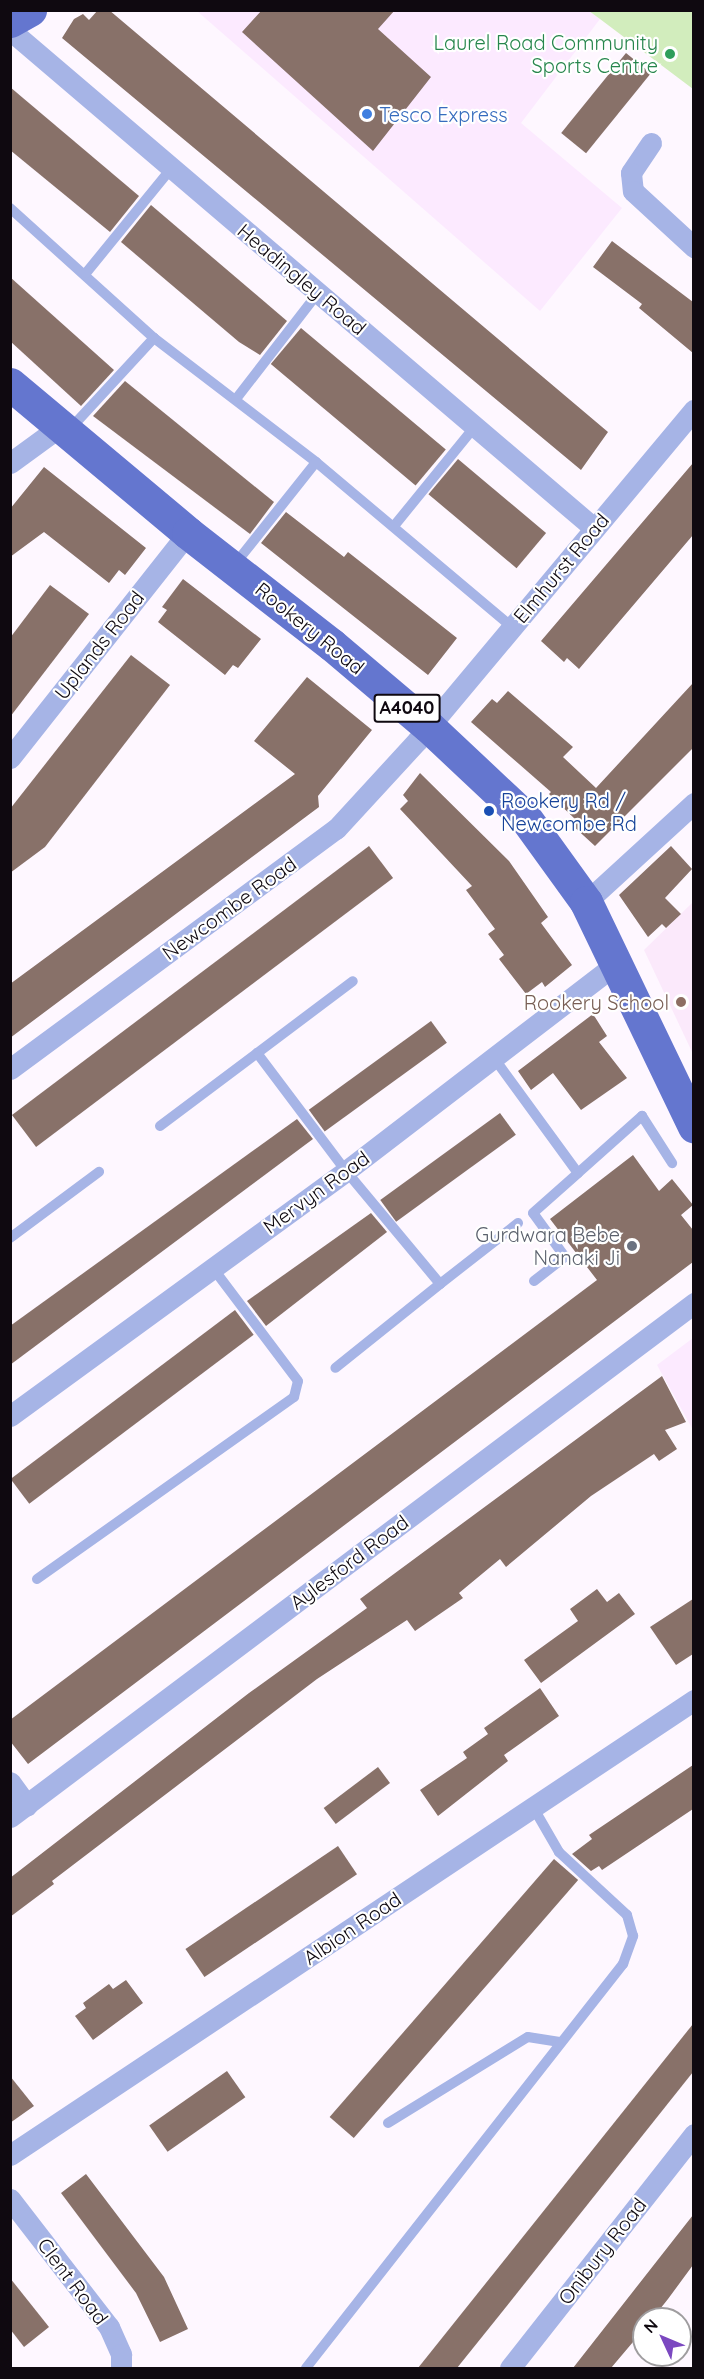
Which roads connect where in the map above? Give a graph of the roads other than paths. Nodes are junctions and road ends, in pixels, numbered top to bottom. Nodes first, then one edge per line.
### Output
1 (30, 10) edge
2 (10, 21) edge
3 (10, 30) edge
4 (651, 143) dead end
5 (171, 170) junction
6 (10, 208) edge
7 (693, 247) edge
8 (86, 273) junction
9 (318, 293) junction
10 (154, 338) junction
11 (10, 384) edge
12 (236, 399) junction
13 (693, 410) edge
14 (476, 425) junction
15 (62, 431) junction
16 (316, 462) junction
17 (10, 463) edge
18 (394, 526) junction
19 (594, 528) junction
20 (188, 533) junction
21 (233, 566) junction
22 (512, 627) junction
23 (428, 726) junction
24 (10, 758) edge
25 (693, 803) edge
26 (586, 902) junction
27 (618, 963) junction
28 (353, 981) dead end
29 (257, 1053) junction
30 (494, 1058) junction
31 (10, 1068) edge
32 (160, 1126) dead end
33 (693, 1126) edge
34 (672, 1163) dead end
35 (346, 1171) junction
36 (99, 1172) dead end
37 (578, 1173) junction
38 (518, 1222) dead end
39 (10, 1238) edge
40 (213, 1268) junction
41 (534, 1281) dead end
42 (440, 1284) junction
43 (693, 1304) edge
44 (335, 1368) dead end
45 (10, 1416) edge
46 (37, 1579) dead end
47 (693, 1700) edge
48 (10, 1782) edge
49 (533, 1807) junction
50 (19, 1811) edge
51 (560, 2042) junction
52 (388, 2123) dead end
53 (693, 2134) edge
54 (10, 2155) edge
55 (10, 2199) edge
56 (121, 2368) edge
57 (306, 2368) edge
58 (510, 2368) edge

1 - 2 main road
3 - 5 street, Headingley Road
4 - 7 street
5 - 8 lane
5 - 9 street, Headingley Road
6 - 8 lane
8 - 10 lane
9 - 12 lane
9 - 14 street, Headingley Road
10 - 12 lane
10 - 15 lane
11 - 15 main road, Rookery Road / A4040
12 - 16 lane
13 - 19 street, Elmhurst Road
14 - 18 lane
14 - 19 street, Headingley Road
15 - 17 street
15 - 20 main road, Rookery Road / A4040
16 - 18 lane
16 - 21 lane
18 - 22 lane
19 - 22 street, Elmhurst Road
20 - 21 main road, Rookery Road / A4040
20 - 24 street, Uplands Road
21 - 23 main road, Rookery Road / A4040
22 - 23 street, Elmhurst Road
23 - 26 main road, Rookery Road / A4040
23 - 31 street, Newcombe Road
25 - 26 street
26 - 27 main road, Rookery Road / A4040
27 - 30 street, Mervyn Road
27 - 33 main road, Rookery Road / A4040
28 - 29 lane
29 - 32 lane
29 - 35 lane
30 - 35 street, Mervyn Road
30 - 37 lane
34 - 37 lane
35 - 40 street, Mervyn Road
35 - 42 lane
36 - 39 lane
37 - 41 lane
38 - 42 lane
40 - 45 street, Mervyn Road
40 - 46 lane
42 - 44 lane
43 - 50 street, Aylesford Road
47 - 49 street, Albion Road
48 - 50 street, Aylesford Road
49 - 51 lane
49 - 54 street, Albion Road
51 - 52 lane
51 - 57 lane
53 - 58 street, Onibury Road
55 - 56 street, Clent Road

